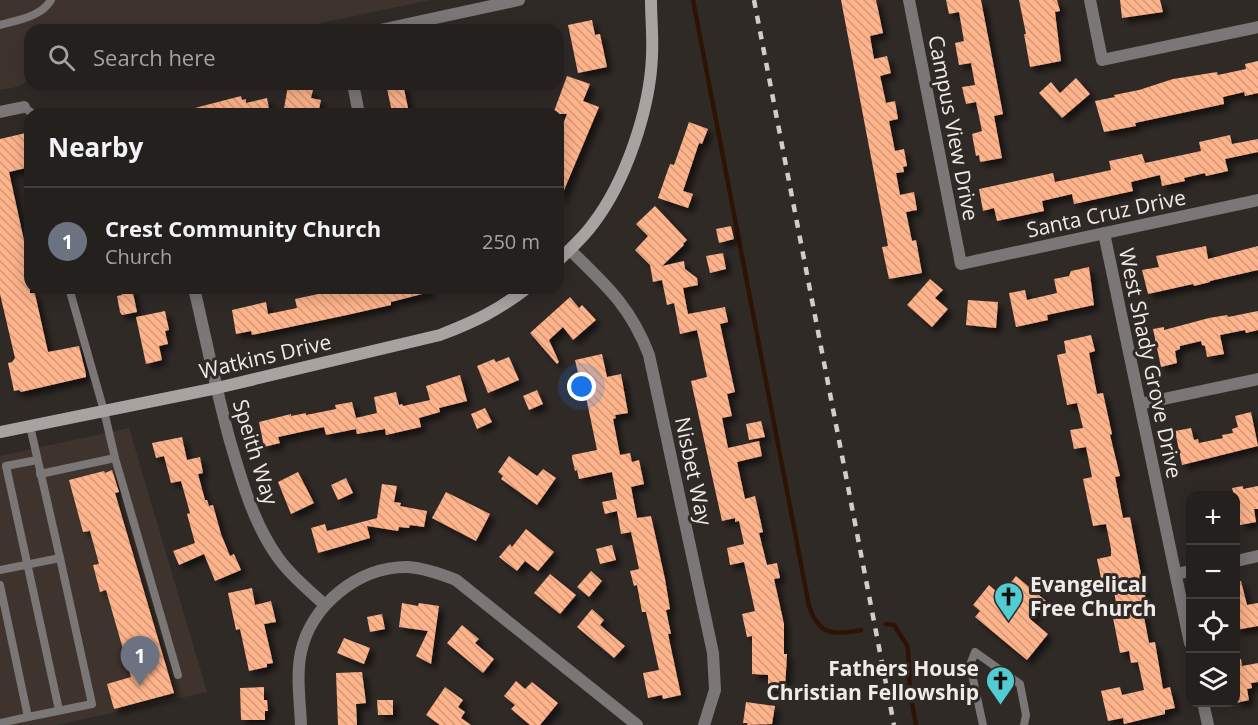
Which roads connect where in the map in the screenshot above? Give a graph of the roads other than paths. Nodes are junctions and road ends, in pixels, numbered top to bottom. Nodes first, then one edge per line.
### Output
1 (51, 0) edge
2 (519, 0) edge
3 (651, 0) edge
4 (909, 0) edge
5 (1090, 0) edge
6 (408, 24) edge
7 (0, 25) edge
8 (1258, 27) edge
9 (353, 90) edge
10 (358, 108) edge
11 (24, 110) edge
12 (0, 112) edge
13 (1258, 200) edge
14 (1104, 233) junction
15 (570, 249) junction
16 (564, 255) edge
17 (962, 264) joint
18 (71, 294) edge
19 (195, 294) edge
20 (520, 294) edge
21 (1258, 379) edge
22 (217, 387) junction
23 (1140, 404) junction
24 (104, 411) junction
25 (30, 426) junction
26 (0, 432) edge
27 (115, 458) junction
28 (37, 460) junction
29 (40, 474) junction
30 (1258, 556) edge
31 (60, 558) junction
32 (1240, 560) edge
33 (28, 564) junction
34 (0, 570) edge
35 (1186, 572) edge
36 (1176, 574) junction
37 (0, 585) edge
38 (325, 605) junction
39 (1186, 620) edge
40 (178, 675) dead end
41 (1204, 707) edge
42 (59, 710) junction
43 (28, 717) junction
44 (0, 723) edge
45 (301, 725) edge
46 (638, 725) edge
47 (704, 725) edge
48 (983, 725) edge
49 (1024, 725) edge
50 (1208, 725) edge

1 - 7 lane
2 - 6 street
3 - 15 main road
4 - 17 street, Campus View Drive
5 - 8 street
9 - 10 street
11 - 12 street
13 - 14 street, Santa Cruz Drive
14 - 17 street, Santa Cruz Drive
14 - 23 street, West Shady Grove Drive
15 - 16 main road
15 - 47 street, Nisbet Way
18 - 24 lane
19 - 22 street, Speith Way
20 - 22 main road, Watkins Drive
21 - 23 street
22 - 24 main road, Watkins Drive
22 - 38 street, Speith Way
23 - 36 street, West Shady Grove Drive
24 - 25 main road, Watkins Drive
24 - 27 lane
25 - 26 main road, Watkins Drive
25 - 28 lane
27 - 29 lane
27 - 40 lane
28 - 29 lane
28 - 33 lane
29 - 31 lane
30 - 32 street
31 - 33 lane
31 - 42 lane
33 - 34 lane
33 - 42 lane
35 - 36 street
36 - 39 street, West Shady Grove Drive
37 - 43 lane
38 - 45 street
38 - 46 street
41 - 50 street
42 - 43 lane
43 - 44 lane
48 - 49 lane

